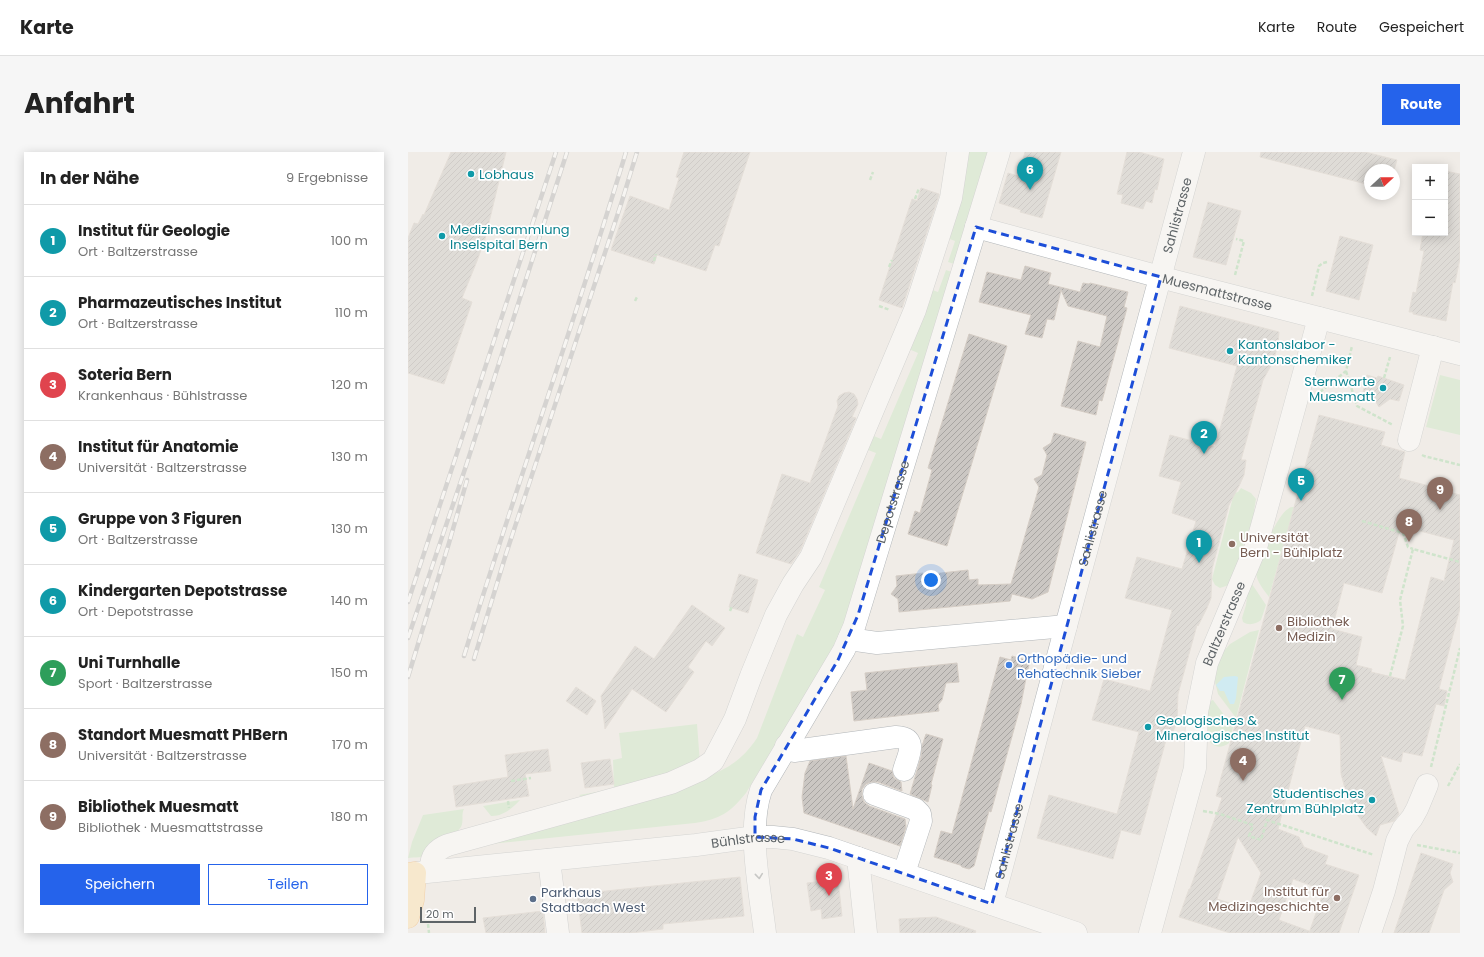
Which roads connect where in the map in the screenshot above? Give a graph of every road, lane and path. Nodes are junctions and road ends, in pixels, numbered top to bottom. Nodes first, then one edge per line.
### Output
1 (958, 152) edge
2 (999, 152) edge
3 (1194, 152) edge
4 (873, 172) dead end
5 (870, 180) dead end
6 (919, 188) dead end
7 (915, 199) dead end
8 (976, 227) junction
9 (1236, 239) dead end
10 (656, 254) dead end
11 (892, 260) dead end
12 (654, 261) dead end
13 (1327, 262) dead end
14 (889, 267) dead end
15 (1161, 277) junction
16 (1235, 278) dead end
17 (637, 297) dead end
18 (1311, 297) dead end
19 (636, 301) dead end
20 (879, 306) dead end
21 (890, 310) dead end
22 (1319, 318) junction
23 (1352, 345) dead end
24 (1433, 347) junction
25 (1460, 354) edge
26 (1390, 359) dead end
27 (1346, 371) junction
28 (1384, 378) dead end
29 (1316, 395) dead end
30 (1410, 436) junction
31 (1460, 465) edge
32 (1362, 521) dead end
33 (1413, 549) junction
34 (1460, 562) edge
35 (732, 606) dead end
36 (730, 611) dead end
37 (1066, 626) junction
38 (849, 640) junction
39 (1460, 648) edge
40 (1456, 666) dead end
41 (1460, 668) edge
42 (1390, 676) dead end
43 (786, 746) junction
44 (904, 770) dead end
45 (531, 778) dead end
46 (511, 781) dead end
47 (1427, 785) joint
48 (874, 794) dead end
49 (1201, 811) dead end
50 (755, 837) junction
51 (1394, 851) junction
52 (1460, 853) edge
53 (858, 858) junction
54 (549, 860) junction
55 (418, 873) edge
56 (904, 873) junction
57 (992, 904) junction
58 (408, 917) edge
59 (558, 933) edge
60 (765, 933) edge
61 (866, 933) edge
62 (1076, 933) edge
63 (1150, 933) edge
64 (1370, 933) edge

1 - 55 street
2 - 8 street, Depotstrasse
3 - 15 street, Sahlistrasse
4 - 5 path
6 - 7 path
8 - 15 street, Muesmattstrasse
8 - 38 street, Depotstrasse
9 - 16 path
10 - 12 path
11 - 14 path
13 - 18 path
15 - 22 street, Muesmattstrasse
15 - 37 street, Sahlistrasse
17 - 19 path
20 - 21 path
22 - 24 street, Muesmattstrasse
22 - 63 street, Baltzerstrasse
23 - 27 path
24 - 25 street, Muesmattstrasse
24 - 30 street
26 - 28 path
27 - 29 path
27 - 30 path
30 - 31 path
32 - 33 path
33 - 34 path
33 - 42 path
35 - 36 path
37 - 38 street
37 - 57 street, Sahlistrasse
38 - 43 street, Depotstrasse
39 - 47 path
40 - 41 path
43 - 44 street
43 - 50 street, Depotstrasse
45 - 46 path
47 - 51 street
48 - 56 street
49 - 51 path
50 - 53 street, Bühlstrasse
50 - 54 street, Bühlstrasse
50 -> 60 street, Depotstrasse
51 - 52 path
51 - 64 street
53 - 56 street, Bühlstrasse
53 - 61 street
54 - 55 street, Bühlstrasse
54 - 59 street
55 - 58 main road
56 - 57 street, Bühlstrasse
57 - 62 street, Bühlstrasse

